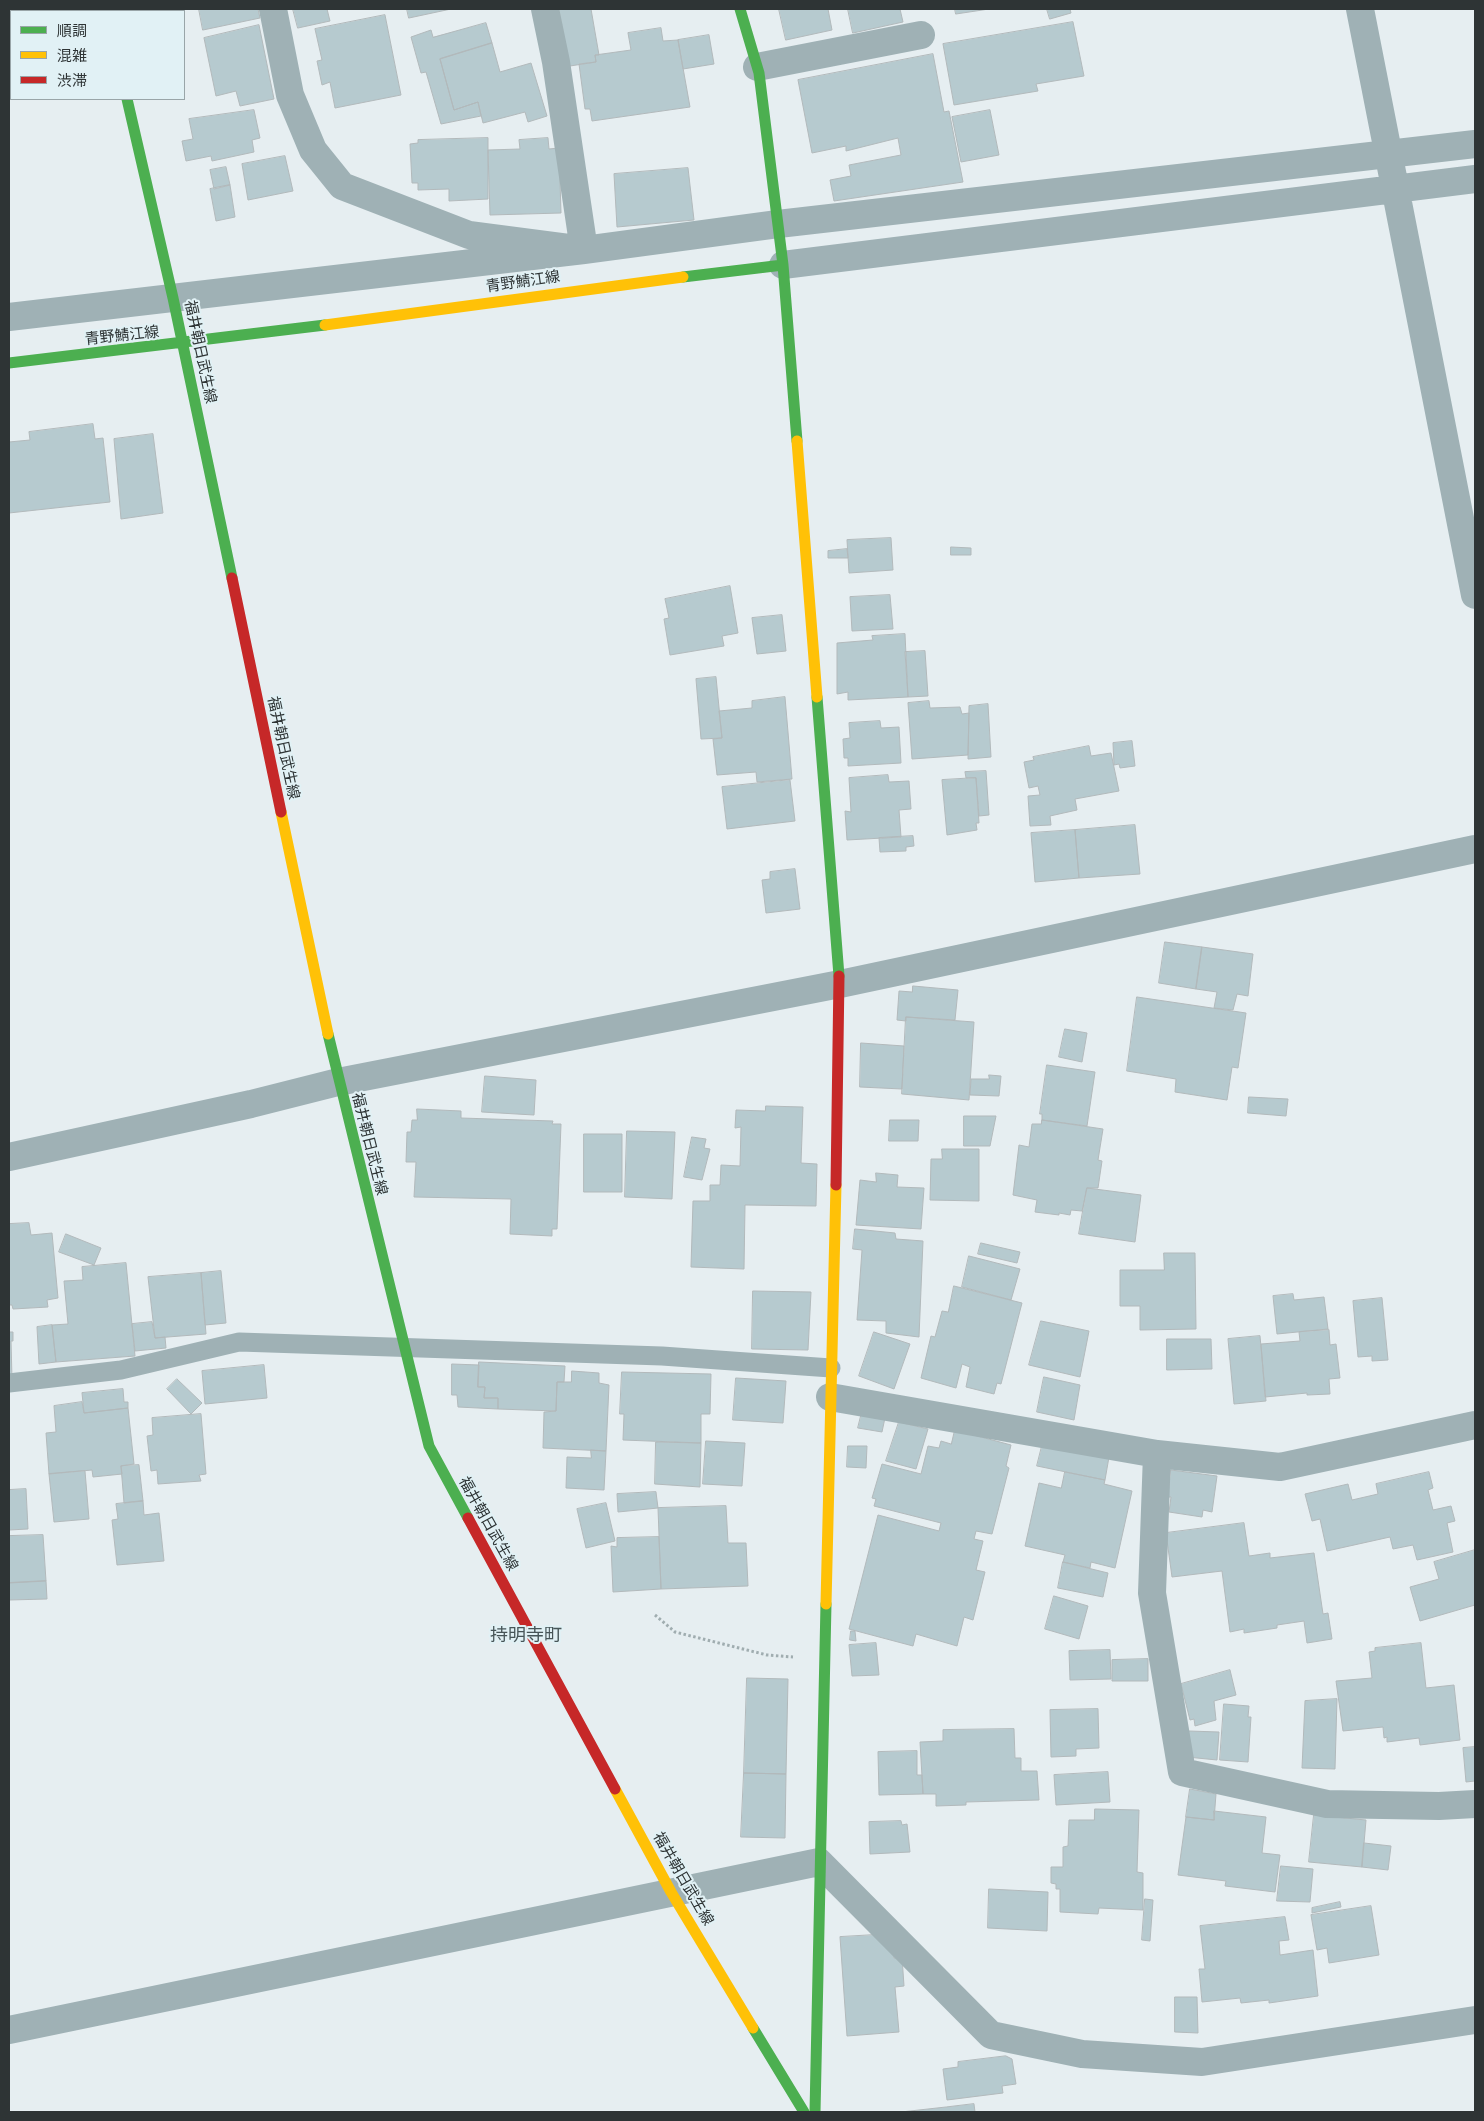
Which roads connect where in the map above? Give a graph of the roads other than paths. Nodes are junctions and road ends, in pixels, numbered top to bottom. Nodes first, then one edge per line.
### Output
1 (273, 9) edge
2 (545, 9) edge
3 (740, 9) edge
4 (1360, 9) edge
5 (921, 35) dead end
6 (757, 67) junction
7 (127, 100) edge
8 (1475, 144) edge
9 (1389, 154) junction
10 (1475, 179) edge
11 (1394, 187) junction
12 (778, 224) junction
13 (584, 250) junction
14 (783, 265) junction
15 (173, 298) junction
16 (9, 317) edge
17 (183, 345) junction
18 (9, 363) edge
19 (1475, 594) edge
20 (1475, 848) edge
21 (840, 984) junction
22 (338, 1082) junction
23 (9, 1157) edge
24 (404, 1347) junction
25 (831, 1368) junction
26 (9, 1383) edge
27 (830, 1397) junction
28 (1475, 1425) edge
29 (1157, 1454) junction
30 (1475, 1804) edge
31 (819, 1862) junction
32 (671, 1892) junction
33 (1475, 2020) edge
34 (9, 2030) edge
35 (804, 2112) edge
36 (815, 2112) edge

1 - 13 street
2 - 13 street
3 - 6 main road
4 - 9 street
5 - 6 street
6 - 12 main road
7 - 15 main road, 福井朝日武生線
8 - 9 street
9 - 11 street
9 - 12 street
10 - 11 street
11 - 14 street
11 - 19 street
12 - 13 street
12 - 14 main road
13 - 15 street
14 - 17 main road, 青野鯖江線
14 - 21 main road
15 - 16 street
15 - 17 main road, 福井朝日武生線
17 - 18 main road, 青野鯖江線
17 - 22 main road, 福井朝日武生線
20 - 21 street
21 - 22 street
21 - 25 main road
22 - 23 street
22 - 24 main road, 福井朝日武生線
24 - 25 lane
24 - 26 lane
24 - 32 main road, 福井朝日武生線
25 - 27 main road
27 - 29 street
27 - 31 main road
28 - 29 street
29 - 30 street
31 - 32 street
31 - 33 street
31 - 36 main road
32 - 34 street
32 - 35 main road, 福井朝日武生線

